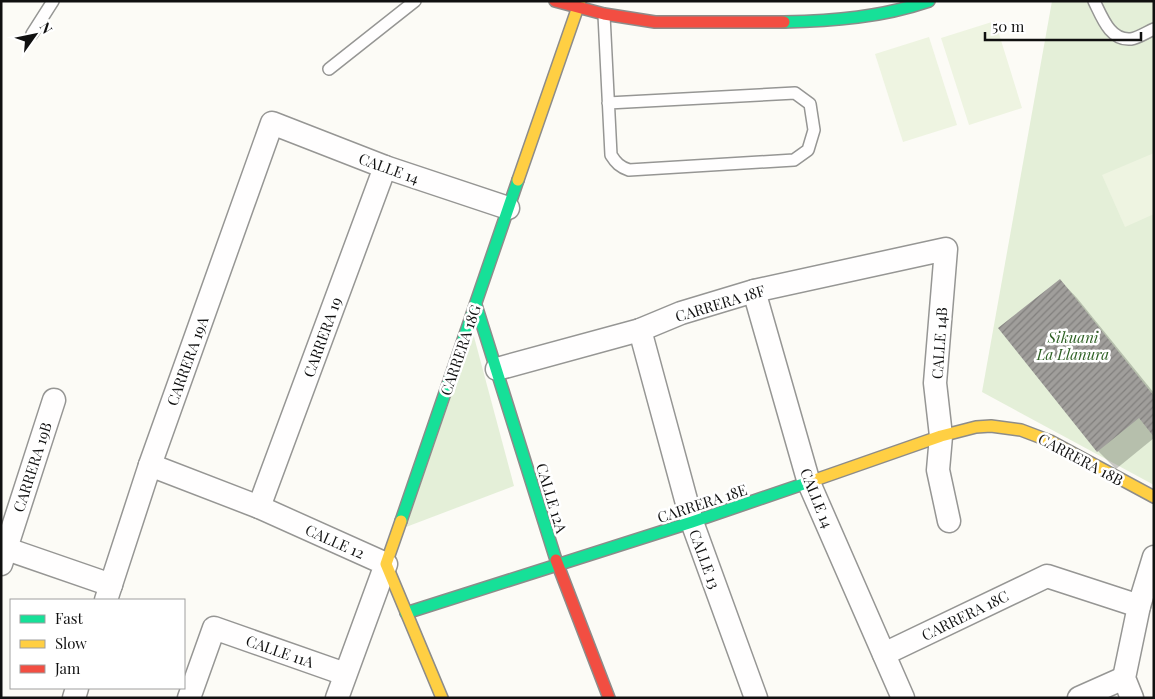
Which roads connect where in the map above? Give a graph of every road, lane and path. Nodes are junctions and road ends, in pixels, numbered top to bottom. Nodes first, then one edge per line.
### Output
1 (53, 1) edge
2 (415, 1) edge
3 (555, 1) edge
4 (929, 1) edge
5 (1094, 1) edge
6 (579, 5) edge
7 (604, 15) junction
8 (1154, 29) edge
9 (32, 34) dead end
10 (329, 68) dead end
11 (608, 103) junction
12 (272, 123) joint
13 (385, 167) junction
14 (508, 208) junction
15 (946, 249) joint
16 (754, 291) junction
17 (476, 304) junction
18 (640, 330) junction
19 (497, 369) junction
20 (54, 400) dead end
21 (1006, 427) joint
22 (941, 436) junction
23 (150, 465) junction
24 (809, 483) junction
25 (1154, 497) edge
26 (259, 506) junction
27 (949, 521) dead end
28 (692, 522) junction
29 (3, 553) edge
30 (1154, 557) edge
31 (386, 564) junction
32 (557, 564) junction
33 (109, 593) edge
34 (1139, 606) junction
35 (406, 613) junction
36 (884, 654) junction
37 (345, 674) junction
38 (1128, 688) edge
39 (189, 698) edge
40 (336, 698) edge
41 (442, 698) edge
42 (609, 698) edge
43 (756, 698) edge
44 (903, 698) edge
45 (1079, 698) edge

1 - 9 lane
2 - 10 lane
3 - 6 street
4 - 7 street
5 - 8 lane
6 - 7 street
6 - 14 street, CARRERA 18G
7 - 11 lane
11 - 11 lane
12 - 13 street, CALLE 14
12 - 23 street, CARRERA 19A
13 - 14 street, CALLE 14
13 - 26 street, CARRERA 19
14 - 17 street, CARRERA 18G
15 - 16 street, CARRERA 18F
15 - 22 street, CALLE 14B
16 - 18 street, CARRERA 18F
16 - 24 street, CALLE 14
17 - 19 street, CALLE 12A
17 - 31 street, CARRERA 18G
18 - 19 street, CARRERA 18F
18 - 28 street, CALLE 13
19 - 32 street, CALLE 12A
20 - 29 street, CARRERA 19B
21 - 22 street, CARRERA 18E
21 - 25 street, CARRERA 18B
22 - 24 street, CARRERA 18E
22 - 27 street, CALLE 14B
23 - 26 street, CALLE 12
23 - 33 street, CARRERA 19A
24 - 28 street, CARRERA 18E
24 - 36 street, CALLE 14
26 - 31 street, CALLE 12
28 - 32 street, CARRERA 18E
28 - 43 street, CALLE 13
29 - 33 street
30 - 34 street
31 - 35 street
31 - 37 street, CARRERA 18G
32 - 35 street, CARRERA 18E
32 - 42 street, CALLE 12A
34 - 36 street, CARRERA 18C
34 - 38 street
35 - 41 street
36 - 44 street, CALLE 14
37 - 39 street, CALLE 11A
37 - 40 street, CARRERA 18G
38 - 45 street

